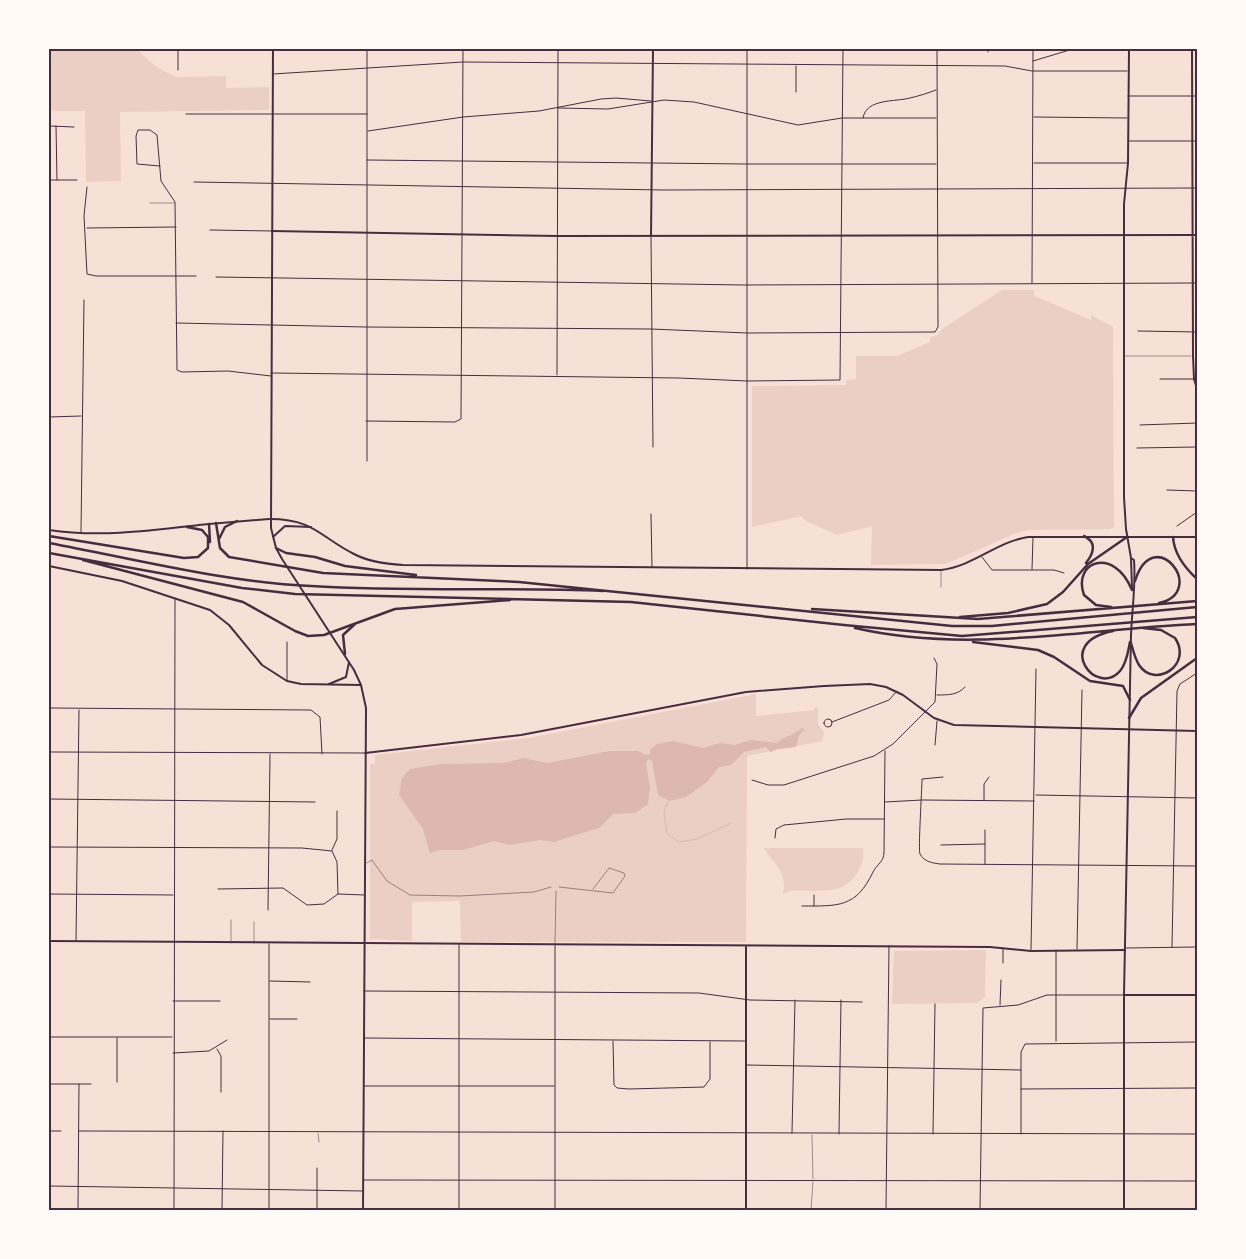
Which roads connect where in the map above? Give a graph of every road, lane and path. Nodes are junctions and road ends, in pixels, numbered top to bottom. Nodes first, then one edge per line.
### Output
1 (178, 49) edge
2 (272, 49) edge
3 (367, 49) edge
4 (463, 49) edge
5 (558, 49) edge
6 (653, 49) edge
7 (747, 49) edge
8 (843, 49) edge
9 (937, 49) edge
10 (1032, 49) edge
11 (1073, 49) edge
12 (1129, 49) edge
13 (1192, 49) edge
14 (1197, 49) edge
15 (1032, 61) junction
16 (463, 62) junction
17 (558, 63) junction
18 (653, 64) junction
19 (747, 64) junction
20 (796, 64) junction
21 (842, 65) junction
22 (937, 65) junction
23 (367, 68) junction
24 (178, 70) dead end
25 (1032, 71) junction
26 (1128, 71) junction
27 (273, 74) junction
28 (937, 90) junction
29 (796, 92) dead end
30 (1128, 96) junction
31 (1192, 96) junction
32 (1197, 96) edge
33 (652, 101) junction
34 (558, 108) junction
35 (186, 114) dead end
36 (273, 114) junction
37 (368, 114) junction
38 (747, 115) junction
39 (463, 117) junction
40 (1032, 117) junction
41 (842, 118) junction
42 (863, 118) junction
43 (937, 118) junction
44 (1128, 118) junction
45 (49, 126) edge
46 (56, 126) junction
47 (74, 126) dead end
48 (368, 131) junction
49 (1128, 141) junction
50 (1192, 141) junction
51 (1197, 141) edge
52 (367, 160) junction
53 (463, 161) junction
54 (558, 162) junction
55 (1032, 163) junction
56 (1128, 163) junction
57 (652, 164) junction
58 (747, 164) junction
59 (842, 164) junction
60 (937, 164) junction
61 (160, 166) junction
62 (49, 180) edge
63 (56, 180) junction
64 (78, 180) dead end
65 (194, 182) dead end
66 (273, 184) junction
67 (367, 186) junction
68 (463, 186) junction
69 (87, 187) dead end
70 (558, 188) junction
71 (1125, 188) junction
72 (1192, 188) junction
73 (1197, 188) edge
74 (651, 189) junction
75 (937, 189) junction
76 (1032, 189) junction
77 (747, 190) junction
78 (842, 190) junction
79 (150, 203) dead end
80 (175, 203) junction
81 (176, 227) junction
82 (86, 228) junction
83 (210, 230) dead end
84 (272, 231) junction
85 (366, 232) junction
86 (463, 233) junction
87 (1032, 235) junction
88 (1124, 235) junction
89 (1192, 235) junction
90 (1197, 235) edge
91 (558, 236) junction
92 (651, 236) junction
93 (747, 236) junction
94 (937, 236) junction
95 (842, 237) junction
96 (177, 276) junction
97 (196, 276) dead end
98 (216, 277) dead end
99 (272, 277) junction
100 (366, 278) junction
101 (462, 280) junction
102 (558, 282) junction
103 (651, 282) junction
104 (1124, 283) junction
105 (1193, 283) junction
106 (1197, 283) edge
107 (937, 284) junction
108 (1032, 284) junction
109 (747, 285) junction
110 (842, 285) junction
111 (84, 300) dead end
112 (176, 323) junction
113 (271, 324) junction
114 (366, 327) junction
115 (462, 328) junction
116 (558, 329) junction
117 (651, 329) junction
118 (1138, 331) dead end
119 (1193, 332) junction
120 (1197, 332) edge
121 (747, 333) junction
122 (842, 333) junction
123 (1124, 356) junction
124 (1193, 356) junction
125 (366, 374) junction
126 (271, 375) junction
127 (462, 376) junction
128 (557, 376) junction
129 (651, 378) junction
130 (1160, 379) dead end
131 (1196, 379) edge
132 (747, 381) junction
133 (1197, 389) edge
134 (82, 416) junction
135 (49, 417) edge
136 (366, 421) junction
137 (1197, 423) edge
138 (1140, 425) dead end
139 (1197, 447) edge
140 (653, 448) dead end
141 (1137, 448) dead end
142 (367, 461) dead end
143 (1167, 490) dead end
144 (1197, 491) edge
145 (1197, 512) edge
146 (651, 514) dead end
147 (270, 519) junction
148 (237, 521) junction
149 (216, 523) junction
150 (210, 524) junction
151 (1177, 526) dead end
152 (187, 527) junction
153 (311, 527) junction
154 (49, 530) edge
155 (81, 533) junction
156 (49, 536) edge
157 (1033, 536) junction
158 (1084, 536) junction
159 (273, 537) junction
160 (1127, 537) junction
161 (1173, 537) junction
162 (1197, 537) edge
163 (219, 542) junction
164 (49, 543) edge
165 (208, 548) junction
166 (276, 548) junction
167 (49, 553) edge
168 (70, 556) junction
169 (982, 556) junction
170 (1131, 558) junction
171 (49, 566) edge
172 (652, 568) junction
173 (747, 569) junction
174 (941, 570) junction
175 (1032, 570) junction
176 (1064, 573) dead end
177 (1076, 576) junction
178 (438, 577) junction
179 (1197, 579) edge
180 (1135, 581) junction
181 (940, 587) dead end
182 (1132, 591) junction
183 (632, 593) junction
184 (175, 598) junction
185 (528, 598) junction
186 (1197, 601) edge
187 (768, 606) junction
188 (1133, 607) junction
189 (1197, 607) edge
190 (1125, 608) junction
191 (1197, 617) edge
192 (937, 618) junction
193 (363, 620) junction
194 (1197, 624) edge
195 (844, 625) junction
196 (1134, 627) junction
197 (1127, 628) junction
198 (331, 632) junction
199 (962, 641) junction
200 (287, 642) dead end
201 (1130, 642) junction
202 (345, 654) junction
203 (934, 658) dead end
204 (1197, 658) edge
205 (349, 660) junction
206 (1036, 669) dead end
207 (1197, 673) edge
208 (287, 681) junction
209 (329, 684) junction
210 (361, 685) junction
211 (965, 687) dead end
212 (1082, 690) dead end
213 (897, 691) junction
214 (937, 695) junction
215 (1130, 700) junction
216 (49, 708) edge
217 (79, 708) junction
218 (174, 709) junction
219 (926, 713) junction
220 (1130, 718) junction
221 (937, 720) junction
222 (832, 722) dead end
223 (1035, 728) junction
224 (1081, 729) junction
225 (1129, 730) junction
226 (1176, 730) junction
227 (1197, 731) edge
228 (935, 745) dead end
229 (885, 750) junction
230 (49, 752) edge
231 (78, 752) junction
232 (174, 753) junction
233 (270, 753) junction
234 (364, 753) junction
235 (322, 754) junction
236 (943, 777) dead end
237 (989, 777) dead end
238 (752, 780) dead end
239 (1034, 795) junction
240 (1080, 796) junction
241 (1128, 797) junction
242 (1175, 798) junction
243 (1197, 798) edge
244 (49, 799) edge
245 (78, 799) junction
246 (174, 800) junction
247 (922, 800) junction
248 (269, 801) junction
249 (984, 801) junction
250 (1034, 801) junction
251 (315, 802) dead end
252 (884, 802) junction
253 (337, 811) dead end
254 (884, 819) junction
255 (985, 830) dead end
256 (775, 838) dead end
257 (941, 844) dead end
258 (985, 844) junction
259 (49, 847) edge
260 (78, 847) junction
261 (174, 847) junction
262 (269, 849) junction
263 (332, 851) junction
264 (365, 863) junction
265 (1033, 863) junction
266 (985, 864) junction
267 (1079, 864) junction
268 (1127, 865) junction
269 (1174, 866) junction
270 (1197, 866) edge
271 (268, 887) junction
272 (551, 887) dead end
273 (560, 887) dead end
274 (218, 889) dead end
275 (593, 889) junction
276 (556, 891) dead end
277 (49, 894) edge
278 (78, 894) junction
279 (338, 894) junction
280 (174, 895) junction
281 (364, 895) junction
282 (814, 895) dead end
283 (802, 906) dead end
284 (814, 906) junction
285 (268, 910) dead end
286 (231, 920) dead end
287 (254, 922) dead end
288 (49, 941) edge
289 (76, 941) junction
290 (173, 942) junction
291 (231, 943) junction
292 (254, 943) junction
293 (269, 944) junction
294 (364, 944) junction
295 (459, 945) junction
296 (555, 945) junction
297 (746, 946) junction
298 (889, 946) junction
299 (1172, 947) junction
300 (1197, 947) edge
301 (1003, 948) junction
302 (1125, 949) junction
303 (1056, 950) junction
304 (1077, 950) junction
305 (1032, 951) junction
306 (1002, 963) dead end
307 (1001, 980) dead end
308 (269, 981) junction
309 (310, 982) dead end
310 (364, 991) junction
311 (459, 991) junction
312 (555, 992) junction
313 (1056, 995) junction
314 (1124, 995) junction
315 (1197, 995) edge
316 (746, 999) junction
317 (795, 1000) junction
318 (842, 1000) junction
319 (173, 1001) junction
320 (220, 1001) dead end
321 (862, 1002) dead end
322 (935, 1004) dead end
323 (1000, 1006) junction
324 (269, 1019) junction
325 (297, 1019) dead end
326 (49, 1037) edge
327 (117, 1037) junction
328 (173, 1037) junction
329 (364, 1038) junction
330 (459, 1039) junction
331 (227, 1040) dead end
332 (555, 1040) junction
333 (613, 1041) junction
334 (710, 1041) junction
335 (746, 1041) junction
336 (1056, 1042) junction
337 (1124, 1042) junction
338 (1197, 1042) edge
339 (216, 1048) junction
340 (173, 1053) junction
341 (746, 1065) junction
342 (793, 1066) junction
343 (840, 1067) junction
344 (888, 1068) junction
345 (934, 1069) junction
346 (981, 1070) junction
347 (1021, 1070) junction
348 (117, 1082) dead end
349 (49, 1084) edge
350 (79, 1084) junction
351 (92, 1084) dead end
352 (364, 1086) junction
353 (459, 1086) junction
354 (555, 1086) junction
355 (1124, 1088) junction
356 (1197, 1088) edge
357 (1021, 1089) junction
358 (220, 1092) dead end
359 (49, 1131) edge
360 (61, 1131) dead end
361 (79, 1131) junction
362 (223, 1131) junction
363 (173, 1132) junction
364 (270, 1133) junction
365 (318, 1133) junction
366 (364, 1133) junction
367 (459, 1133) junction
368 (554, 1133) junction
369 (746, 1134) junction
370 (792, 1134) junction
371 (839, 1134) junction
372 (886, 1134) junction
373 (980, 1134) junction
374 (1197, 1134) edge
375 (812, 1135) junction
376 (933, 1135) junction
377 (1021, 1135) junction
378 (1124, 1135) junction
379 (319, 1142) dead end
380 (317, 1168) dead end
381 (364, 1180) junction
382 (459, 1181) junction
383 (555, 1181) junction
384 (746, 1181) junction
385 (813, 1181) junction
386 (886, 1181) junction
387 (980, 1181) junction
388 (1124, 1181) junction
389 (1197, 1181) edge
390 (49, 1186) edge
391 (78, 1186) junction
392 (174, 1188) junction
393 (222, 1189) junction
394 (269, 1190) junction
395 (317, 1190) junction
396 (363, 1191) junction
397 (78, 1210) edge
398 (174, 1210) edge
399 (222, 1210) edge
400 (269, 1210) edge
401 (316, 1210) edge
402 (363, 1210) edge
403 (459, 1210) edge
404 (555, 1210) edge
405 (746, 1210) edge
406 (811, 1210) edge
407 (886, 1210) edge
408 (980, 1210) edge
409 (1124, 1210) edge

1 - 24 street
2 - 27 main road
3 - 23 street
4 - 16 street
5 - 17 street
6 - 18 main road
7 - 19 street
8 - 21 street
9 - 22 street
10 - 15 street
11 - 15 street
12 - 13 street
12 - 26 main road
13 - 14 street
13 - 31 main road
15 - 25 street
16 - 17 street
16 - 23 street
16 - 39 street
17 - 18 street
17 - 34 street
18 - 19 street
18 - 33 main road
19 - 20 street
19 - 38 street
20 - 21 street
20 - 29 street
21 - 22 street
21 - 41 street
22 - 25 street
22 - 28 street
23 - 27 street
23 - 37 street
25 - 26 street
25 - 40 street
26 - 30 main road
27 - 36 main road
28 - 42 street
28 - 43 street
30 - 31 street
30 - 44 main road
31 - 32 street
31 - 50 main road
33 - 34 street
33 - 34 street
33 - 38 street
33 - 57 main road
34 - 39 street
34 - 54 street
35 - 36 street
36 - 37 street
36 - 66 main road
37 - 48 street
38 - 41 street
38 - 58 street
39 - 48 street
39 - 53 street
40 - 44 street
40 - 55 street
41 - 42 street
41 - 59 street
42 - 43 street
43 - 60 street
44 - 49 main road
45 - 46 street
46 - 47 street
46 - 63 street
48 - 52 street
49 - 50 street
49 - 56 main road
50 - 51 street
50 - 72 main road
52 - 53 street
52 - 67 street
53 - 54 street
53 - 68 street
54 - 57 street
54 - 70 street
55 - 56 street
55 - 76 street
56 - 71 main road
57 - 58 street
57 - 74 main road
58 - 59 street
58 - 77 street
59 - 60 street
59 - 78 street
60 - 75 street
61 - 61 street
61 - 80 street
62 - 63 street
63 - 64 street
65 - 66 street
66 - 67 street
66 - 84 main road
67 - 68 street
67 - 85 street
68 - 70 street
68 - 86 street
69 - 82 street
70 - 74 street
70 - 91 street
71 - 72 street
71 - 76 street
71 - 88 main road
72 - 73 street
72 - 89 main road
74 - 77 street
74 - 92 main road
75 - 76 street
75 - 78 street
75 - 94 street
76 - 87 street
77 - 78 street
77 - 93 street
78 - 95 street
79 - 80 lane
80 - 81 street
81 - 82 street
81 - 96 street
82 - 96 street
83 - 84 street
84 - 85 main road
84 - 99 main road
85 - 86 main road
85 - 100 street
86 - 91 main road
86 - 101 street
87 - 88 main road
87 - 94 main road
87 - 108 street
88 - 89 main road
88 - 104 main road
89 - 90 main road
89 - 105 main road
91 - 92 main road
91 - 102 street
92 - 93 main road
92 - 103 street
93 - 95 main road
93 - 109 street
94 - 95 main road
94 - 107 street
95 - 110 street
96 - 97 street
96 - 112 street
98 - 99 street
99 - 100 street
99 - 113 main road
100 - 101 street
100 - 114 street
101 - 102 street
101 - 115 street
102 - 103 street
102 - 116 street
103 - 109 street
103 - 117 street
104 - 105 street
104 - 108 street
104 - 123 main road
105 - 106 street
105 - 119 main road
107 - 108 street
107 - 110 street
107 - 122 street
109 - 110 street
109 - 121 street
110 - 122 street
111 - 134 street
112 - 113 street
112 - 126 street
113 - 114 street
113 - 126 main road
114 - 115 street
114 - 125 street
115 - 116 street
115 - 127 street
116 - 117 street
116 - 128 street
117 - 121 street
117 - 129 street
118 - 119 street
119 - 120 street
119 - 124 main road
121 - 122 street
121 - 132 street
122 - 132 street
123 - 124 lane
123 - 160 main road
124 - 131 main road
125 - 126 street
125 - 127 street
125 - 136 street
126 - 147 main road
127 - 128 street
127 - 136 street
128 - 129 street
129 - 132 street
129 - 140 street
130 - 131 street
131 - 133 main road
132 - 173 street
134 - 135 street
134 - 155 street
136 - 142 street
137 - 138 street
139 - 141 street
143 - 144 street
145 - 151 street
146 - 172 street
147 - 148 main road
147 - 153 main road
147 - 159 main road
148 - 149 main road
148 - 163 highway
149 - 150 main road
149 - 163 highway
150 - 152 main road
150 - 165 highway
152 - 155 main road
152 - 165 highway
153 - 159 main road
153 - 172 main road
154 - 155 main road
156 - 165 highway
157 - 158 main road
157 - 169 main road
157 - 175 street
158 - 160 main road
158 - 177 highway
159 - 166 main road
160 - 161 main road
160 - 170 main road
160 - 177 highway
161 - 162 main road
161 - 179 highway
163 - 178 highway
164 - 183 highway
166 - 178 highway
166 - 198 main road
167 - 168 highway
168 - 185 highway
168 - 198 highway
169 - 174 main road
169 - 175 street
170 - 180 main road
170 - 182 main road
171 - 184 main road
172 - 173 main road
173 - 174 main road
174 - 181 lane
175 - 176 street
177 - 192 highway
178 - 183 highway
180 - 182 main road
180 - 188 highway
182 - 190 highway
182 - 201 main road
183 - 187 highway
184 - 208 main road
184 - 218 street
185 - 193 highway
185 - 195 highway
186 - 188 highway
187 - 189 highway
187 - 192 highway
188 - 190 highway
190 - 192 highway
191 - 195 highway
193 - 198 highway
193 - 202 highway
194 - 196 highway
195 - 199 highway
196 - 197 highway
196 - 201 highway
197 - 199 highway
197 - 201 highway
198 - 202 main road
199 - 215 highway
200 - 208 street
201 - 215 main road
202 - 205 main road
203 - 214 street
204 - 220 highway
205 - 209 main road
205 - 210 main road
206 - 223 street
207 - 226 street
208 - 209 main road
209 - 210 main road
210 - 234 main road
211 - 214 street
212 - 224 street
213 - 219 main road
213 - 222 street
213 - 234 main road
214 - 219 street
215 - 220 main road
216 - 217 street
217 - 218 street
217 - 231 street
218 - 232 street
218 - 235 street
219 - 221 main road
219 - 229 street
220 - 225 main road
221 - 223 main road
221 - 228 street
223 - 224 main road
223 - 239 street
224 - 225 main road
224 - 240 street
225 - 226 main road
225 - 241 main road
226 - 227 main road
226 - 242 street
229 - 238 street
229 - 252 street
230 - 231 street
231 - 232 street
231 - 245 street
232 - 233 street
232 - 246 street
233 - 235 street
233 - 248 street
234 - 235 street
234 - 264 main road
236 - 247 street
237 - 249 street
239 - 240 street
239 - 250 street
240 - 241 street
240 - 267 street
241 - 242 street
241 - 268 main road
242 - 243 street
242 - 269 street
244 - 245 street
245 - 246 street
245 - 260 street
246 - 248 street
246 - 261 street
247 - 249 street
247 - 252 street
247 - 266 street
248 - 251 street
248 - 262 street
249 - 250 street
250 - 265 street
252 - 254 street
253 - 263 street
254 - 256 street
254 - 284 street
255 - 258 street
257 - 258 street
258 - 266 street
259 - 260 street
260 - 261 street
260 - 278 street
261 - 262 street
261 - 280 street
262 - 263 street
262 - 271 street
263 - 279 street
264 - 272 lane
264 - 281 main road
265 - 266 street
265 - 267 street
265 - 305 street
267 - 268 street
267 - 304 street
268 - 269 street
268 - 302 main road
269 - 270 street
269 - 299 street
271 - 274 street
271 - 279 street
271 - 285 street
273 - 275 lane
275 - 275 lane
276 - 296 lane
277 - 278 street
278 - 280 street
278 - 289 street
279 - 281 street
280 - 290 street
281 - 294 main road
282 - 284 street
283 - 284 street
286 - 291 lane
287 - 292 lane
288 - 289 main road
289 - 290 main road
290 - 291 main road
290 - 319 street
291 - 292 main road
292 - 293 main road
293 - 294 main road
293 - 308 street
294 - 295 main road
294 - 310 main road
295 - 296 main road
295 - 311 street
296 - 297 main road
296 - 312 street
297 - 298 main road
297 - 316 main road
298 - 301 main road
298 - 344 street
299 - 300 street
299 - 302 street
301 - 305 main road
301 - 306 street
302 - 304 main road
302 - 314 main road
303 - 304 main road
303 - 305 main road
303 - 313 street
307 - 323 street
308 - 309 street
308 - 324 street
310 - 311 street
310 - 329 main road
311 - 312 street
311 - 330 street
312 - 316 street
312 - 332 street
313 - 314 street
313 - 323 street
313 - 336 street
314 - 315 main road
314 - 337 main road
316 - 317 street
316 - 335 main road
317 - 318 street
317 - 342 street
318 - 321 street
318 - 343 street
319 - 320 street
319 - 328 street
322 - 345 street
323 - 346 street
324 - 325 street
324 - 364 street
326 - 327 street
327 - 328 street
327 - 348 street
328 - 340 street
329 - 330 street
329 - 352 main road
330 - 332 street
330 - 353 street
331 - 339 street
332 - 333 street
332 - 354 street
333 - 334 street
333 - 334 street
334 - 335 street
335 - 341 main road
336 - 337 street
336 - 347 street
337 - 338 street
337 - 355 main road
339 - 340 street
339 - 358 street
340 - 363 street
341 - 342 street
341 - 369 main road
342 - 343 street
342 - 370 street
343 - 344 street
343 - 371 street
344 - 345 street
344 - 372 street
345 - 346 street
345 - 376 street
346 - 347 street
346 - 373 street
347 - 357 street
349 - 350 street
350 - 351 street
350 - 361 street
352 - 353 street
352 - 366 main road
353 - 354 street
353 - 367 street
354 - 368 street
355 - 356 street
355 - 357 street
355 - 378 main road
357 - 377 street
359 - 360 street
361 - 363 street
361 - 391 street
362 - 363 street
362 - 364 street
362 - 393 street
363 - 392 street
364 - 365 street
364 - 394 street
365 - 366 street
365 - 379 lane
366 - 367 street
366 - 381 main road
367 - 368 street
367 - 382 street
368 - 369 street
368 - 383 street
369 - 370 street
369 - 384 main road
370 - 375 street
371 - 372 street
371 - 375 street
372 - 376 street
372 - 386 street
373 - 376 street
373 - 377 street
373 - 387 street
374 - 378 street
375 - 385 lane
377 - 378 street
378 - 388 main road
380 - 395 street
381 - 382 street
381 - 396 main road
382 - 383 street
382 - 403 street
383 - 384 street
383 - 404 street
384 - 385 street
384 - 405 main road
385 - 386 street
385 - 406 lane
386 - 387 street
386 - 407 street
387 - 388 street
387 - 408 street
388 - 389 street
388 - 409 main road
390 - 391 street
391 - 392 street
391 - 397 street
392 - 393 street
392 - 398 street
393 - 394 street
393 - 399 street
394 - 395 street
394 - 400 street
395 - 396 street
395 - 401 street
396 - 402 main road

